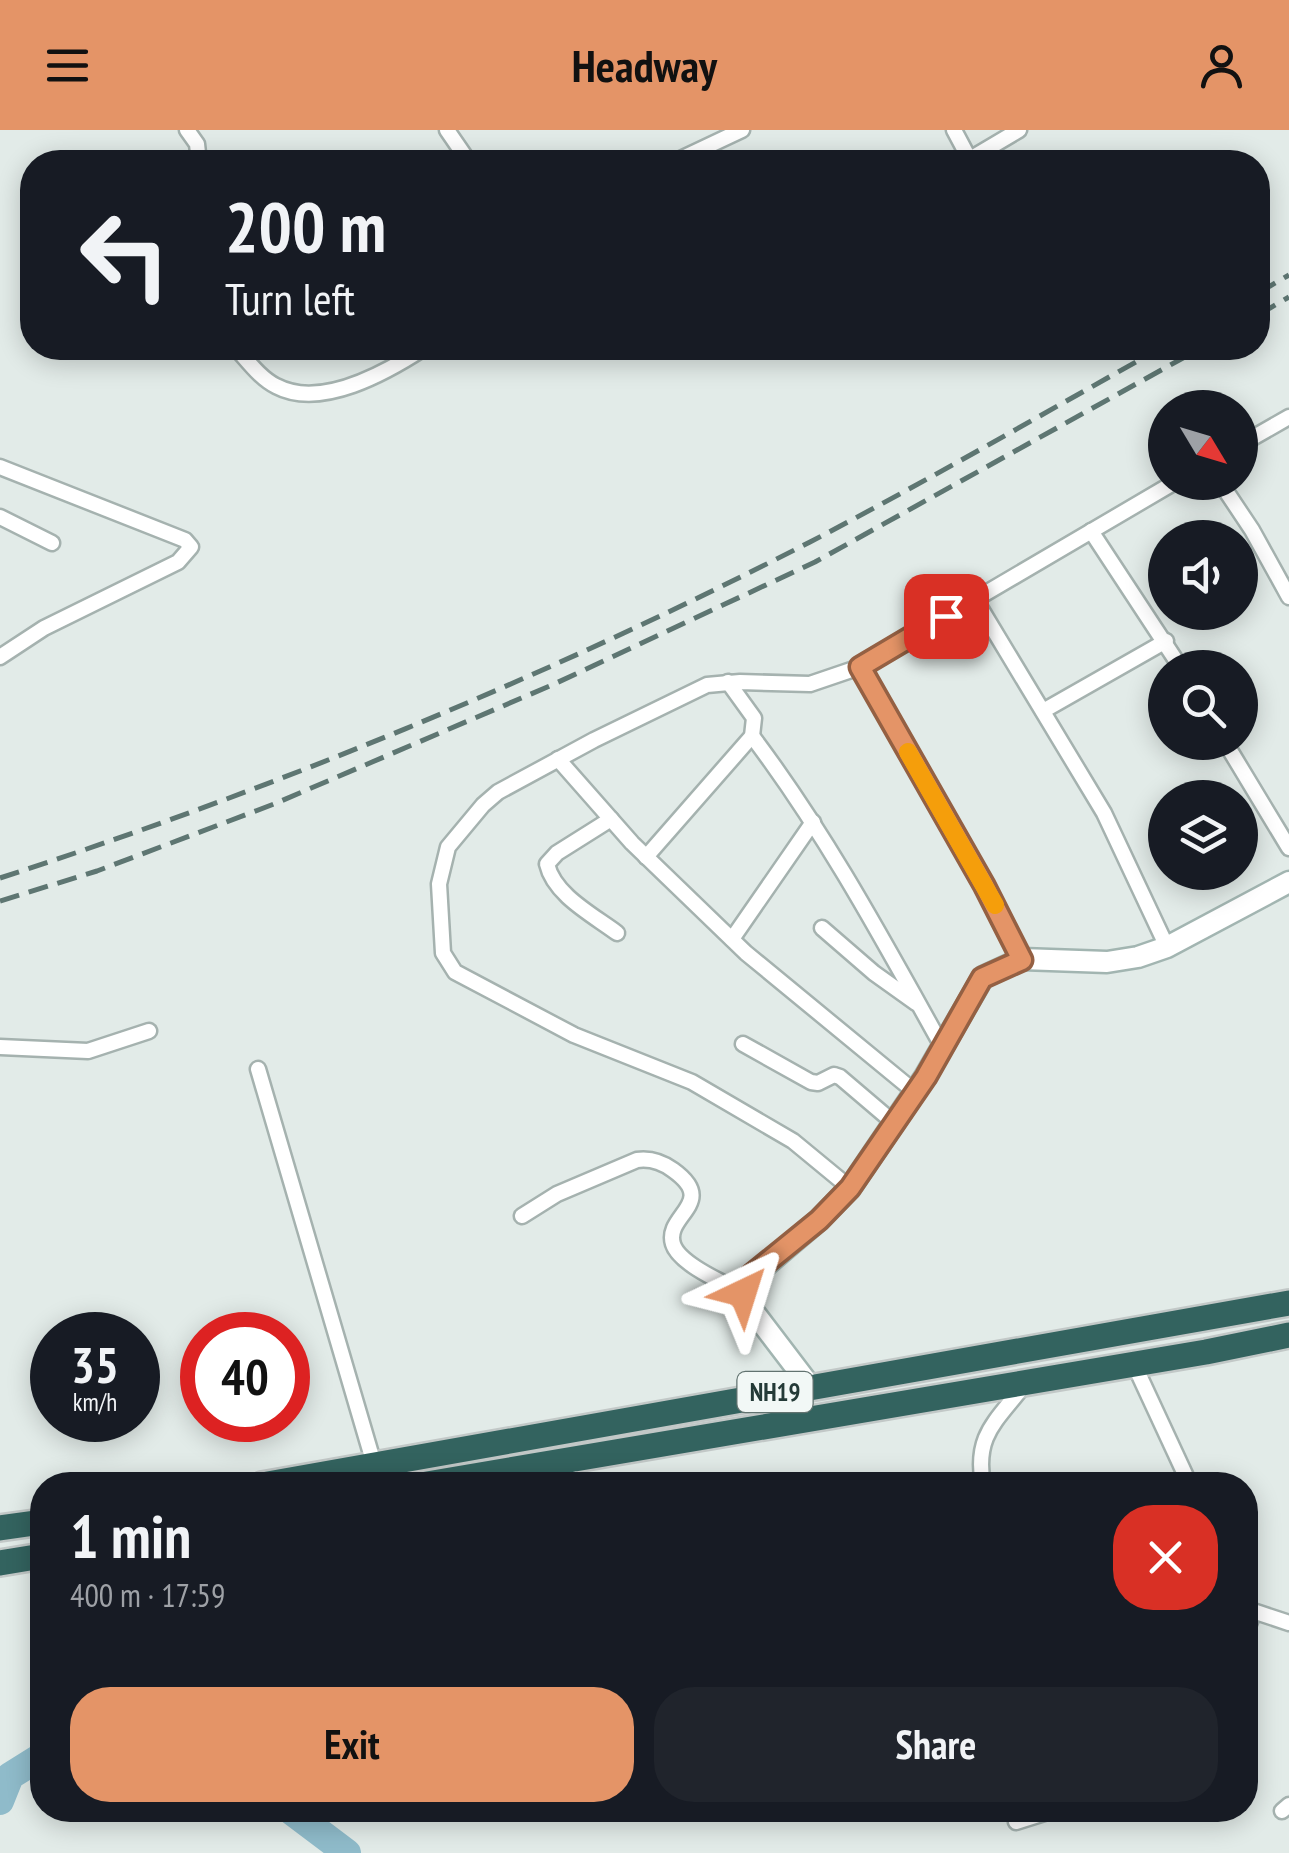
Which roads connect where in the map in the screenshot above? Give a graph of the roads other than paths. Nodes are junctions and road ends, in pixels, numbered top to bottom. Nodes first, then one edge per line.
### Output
1 (742, 130) edge
2 (1019, 130) edge
3 (700, 150) edge
4 (987, 150) edge
5 (248, 360) edge
6 (405, 360) edge
7 (1289, 418) edge
8 (1258, 435) edge
9 (0, 467) edge
10 (1148, 498) edge
11 (1232, 500) edge
12 (0, 517) edge
13 (1091, 531) junction
14 (52, 543) dead end
15 (1289, 597) edge
16 (975, 600) junction
17 (1166, 642) junction
18 (1171, 650) edge
19 (0, 657) edge
20 (860, 667) junction
21 (728, 682) junction
22 (1043, 711) junction
23 (752, 736) junction
24 (558, 759) junction
25 (1236, 760) edge
26 (610, 818) junction
27 (813, 822) junction
28 (1289, 848) edge
29 (646, 857) junction
30 (1289, 882) edge
31 (822, 928) dead end
32 (617, 932) dead end
33 (732, 939) junction
34 (1167, 947) junction
35 (1022, 960) junction
36 (920, 1006) junction
37 (150, 1031) dead end
38 (743, 1044) dead end
39 (942, 1046) junction
40 (0, 1047) edge
41 (258, 1069) dead end
42 (915, 1092) junction
43 (894, 1124) junction
44 (850, 1188) junction
45 (522, 1216) dead end
46 (743, 1293) junction
47 (1289, 1303) edge
48 (1289, 1335) edge
49 (1133, 1362) junction
50 (1028, 1381) junction
51 (810, 1386) junction
52 (563, 1460) junction
53 (374, 1464) junction
54 (331, 1472) edge
55 (495, 1472) edge
56 (572, 1472) edge
57 (982, 1472) edge
58 (1184, 1472) edge
59 (30, 1524) edge
60 (0, 1528) edge
61 (30, 1558) edge
62 (0, 1563) edge
63 (1258, 1608) edge
64 (1289, 1623) edge

1 - 3 street
2 - 4 street
5 - 6 street
7 - 8 street
9 - 19 street
10 - 13 street
11 - 15 street
12 - 14 street
13 - 16 street
13 - 17 street
16 - 20 street
16 - 22 street
17 - 18 street
17 - 22 street
20 - 21 street
20 - 35 street
21 - 23 street
21 - 24 street
22 - 34 street
23 - 27 street
23 - 29 street
24 - 26 street
24 - 44 street
25 - 28 street
26 - 29 street
26 - 32 street
27 - 33 street
27 - 36 street
29 - 33 street
30 - 34 street
31 - 36 street
33 - 42 street
34 - 35 street
35 - 39 street
36 - 39 street
37 - 40 street
38 - 43 street
39 - 42 street
41 - 53 street
42 - 43 street
43 - 44 street
44 - 46 street
45 - 46 street
46 - 51 street
47 - 51 highway, NH19
48 - 49 highway, NH19
49 - 50 highway, NH19
49 - 58 street
50 - 52 highway, NH19
50 - 57 street
51 - 53 highway, NH19
52 - 55 highway, NH19
52 - 56 lane
53 - 54 highway, NH19
59 - 60 highway
61 - 62 highway
63 - 64 street

